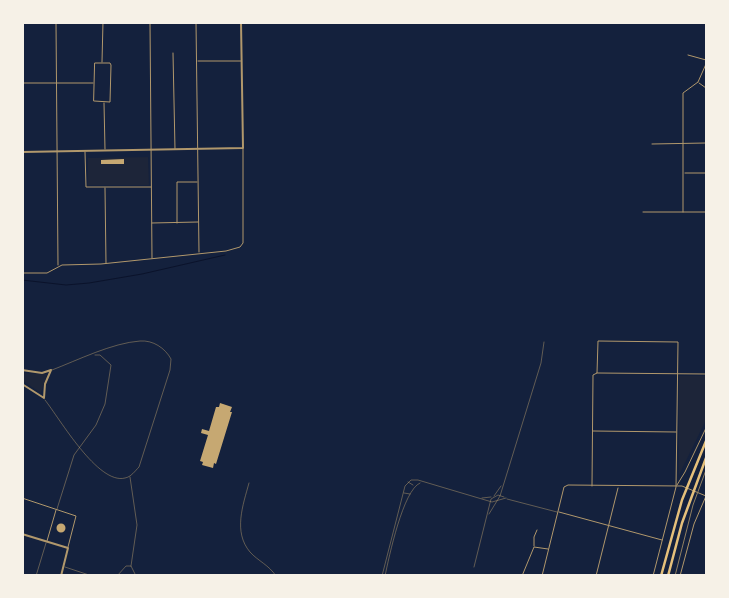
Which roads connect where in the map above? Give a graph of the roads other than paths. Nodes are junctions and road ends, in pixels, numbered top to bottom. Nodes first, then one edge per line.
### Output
1 (56, 22) edge
2 (102, 22) edge
3 (150, 22) edge
4 (196, 22) edge
5 (241, 22) edge
6 (173, 53) dead end
7 (688, 55) dead end
8 (706, 60) edge
9 (197, 61) junction
10 (242, 61) junction
11 (102, 63) junction
12 (706, 64) edge
13 (698, 82) junction
14 (57, 83) junction
15 (94, 83) junction
16 (22, 84) edge
17 (706, 88) edge
18 (104, 102) junction
19 (685, 143) junction
20 (706, 143) edge
21 (652, 144) dead end
22 (242, 148) junction
23 (151, 150) junction
24 (175, 150) junction
25 (199, 150) junction
26 (85, 151) junction
27 (105, 151) junction
28 (22, 152) edge
29 (58, 152) junction
30 (706, 173) edge
31 (684, 174) junction
32 (199, 182) junction
33 (105, 187) junction
34 (152, 187) junction
35 (643, 212) dead end
36 (683, 212) junction
37 (706, 212) edge
38 (199, 222) junction
39 (152, 223) junction
40 (177, 223) junction
41 (199, 253) junction
42 (152, 259) junction
43 (106, 263) junction
44 (58, 266) junction
45 (22, 273) edge
46 (544, 342) dead end
47 (93, 355) junction
48 (22, 370) edge
49 (51, 370) junction
50 (597, 373) junction
51 (678, 374) junction
52 (706, 374) edge
53 (22, 384) edge
54 (44, 398) junction
55 (706, 428) edge
56 (593, 431) junction
57 (676, 432) junction
58 (706, 441) edge
59 (79, 447) junction
60 (706, 458) edge
61 (130, 476) junction
62 (408, 482) junction
63 (249, 483) dead end
64 (421, 483) junction
65 (502, 484) junction
66 (592, 486) junction
67 (676, 486) junction
68 (413, 487) junction
69 (619, 487) junction
70 (687, 488) junction
71 (693, 490) junction
72 (404, 492) junction
73 (410, 494) junction
74 (500, 496) junction
75 (706, 496) edge
76 (493, 497) junction
77 (22, 498) edge
78 (506, 498) junction
79 (480, 499) junction
80 (498, 500) junction
81 (490, 502) junction
82 (56, 509) junction
83 (559, 512) junction
84 (489, 514) junction
85 (608, 526) junction
86 (537, 530) dead end
87 (22, 534) edge
88 (46, 541) junction
89 (662, 541) junction
90 (534, 546) junction
91 (68, 548) junction
92 (549, 549) junction
93 (131, 566) junction
94 (63, 567) junction
95 (474, 567) dead end
96 (36, 576) edge
97 (61, 576) edge
98 (92, 576) edge
99 (117, 576) edge
100 (136, 576) edge
101 (276, 576) edge
102 (382, 576) edge
103 (385, 576) edge
104 (522, 576) edge
105 (542, 576) edge
106 (596, 576) edge
107 (653, 576) edge
108 (661, 576) edge
109 (668, 576) edge
110 (680, 576) edge

1 - 14 street
2 - 11 street
3 - 23 street
4 - 9 street
5 - 10 street
6 - 24 street
7 - 8 street
9 - 10 street
9 - 25 street
10 - 22 street
11 - 15 street
11 - 18 street
12 - 13 street
13 - 17 street
13 - 19 street
14 - 15 street
14 - 16 street
14 - 29 street
15 - 18 street
18 - 27 street
19 - 20 street
19 - 21 street
19 - 31 street
22 - 25 street
22 - 41 street
23 - 24 street
23 - 27 street
23 - 34 street
24 - 25 street
25 - 32 street
26 - 27 street
26 - 29 street
26 - 33 street
28 - 29 street
29 - 44 street
30 - 31 street
31 - 36 street
32 - 38 street
32 - 40 street
33 - 34 street
33 - 43 street
34 - 39 street
35 - 36 street
36 - 37 street
38 - 40 street
38 - 41 street
39 - 40 street
39 - 42 street
41 - 42 street
42 - 43 street
43 - 44 street
44 - 45 street
46 - 65 lane
47 - 49 lane
47 - 59 lane
47 - 61 lane
48 - 49 street
49 - 54 street
50 - 51 street
50 - 51 street
50 - 56 street
51 - 52 street
51 - 57 street
53 - 54 street
54 - 59 lane
55 - 67 street
56 - 57 street
56 - 66 street
57 - 67 street
58 - 70 highway
59 - 61 lane
59 - 82 lane
60 - 71 highway
61 - 93 lane
62 - 64 lane
62 - 68 lane
62 - 72 lane
63 - 101 lane
64 - 68 lane
64 - 79 lane
65 - 74 lane
65 - 76 lane
66 - 69 street
66 - 83 street
67 - 69 street
67 - 70 street
67 - 89 street
68 - 73 lane
69 - 85 street
70 - 71 street
70 - 108 highway
71 - 75 street
71 - 109 highway
72 - 73 lane
72 - 102 lane
73 - 103 lane
74 - 76 lane
74 - 78 lane
74 - 80 lane
75 - 110 street
76 - 79 lane
76 - 81 lane
77 - 82 street
78 - 80 lane
78 - 83 lane
79 - 81 lane
80 - 81 lane
80 - 84 lane
81 - 84 lane
82 - 88 street
82 - 91 street
83 - 85 street
83 - 92 street
84 - 95 lane
85 - 89 street
85 - 106 street
86 - 90 street
87 - 88 street
88 - 91 street
88 - 96 lane
89 - 107 street
90 - 92 street
90 - 104 street
91 - 94 street
92 - 105 street
93 - 99 lane
93 - 100 lane
94 - 97 street
94 - 98 lane

